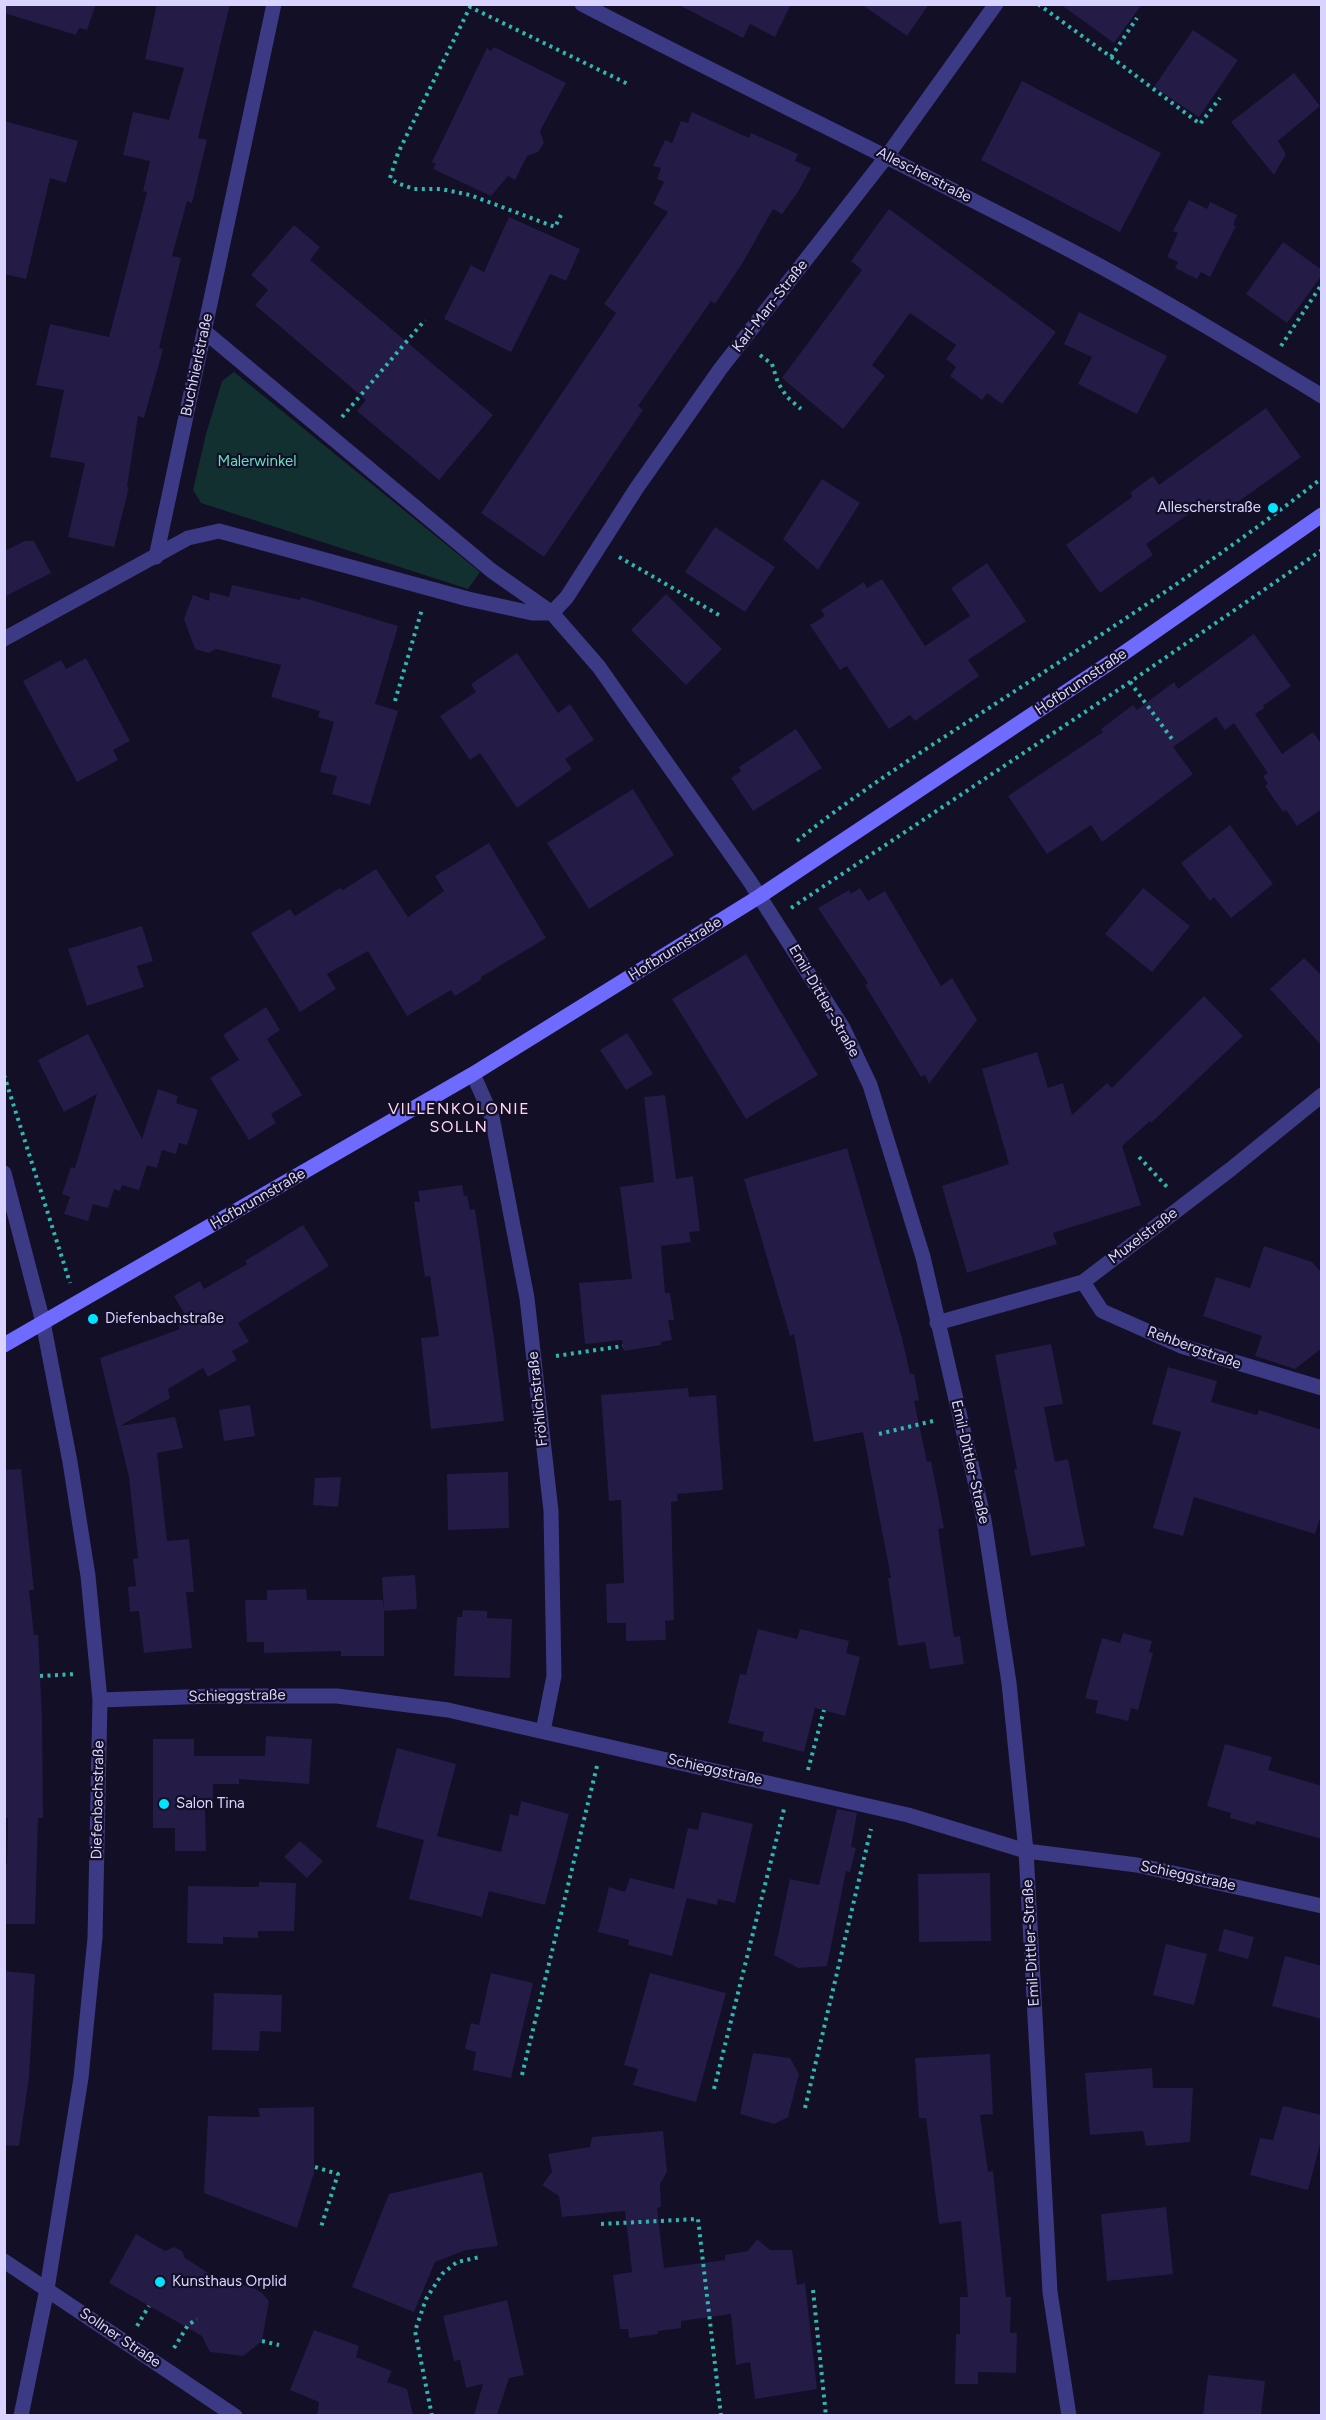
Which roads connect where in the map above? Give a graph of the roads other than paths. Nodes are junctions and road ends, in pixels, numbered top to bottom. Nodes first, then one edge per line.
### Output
1 (274, 4) edge
2 (582, 4) edge
3 (996, 4) edge
4 (887, 156) junction
5 (204, 331) junction
6 (1322, 396) edge
7 (1322, 515) edge
8 (156, 557) junction
9 (552, 613) junction
10 (4, 639) edge
11 (760, 896) junction
12 (473, 1074) junction
13 (1322, 1095) edge
14 (4, 1173) edge
15 (1083, 1282) junction
16 (43, 1322) junction
17 (937, 1323) junction
18 (4, 1345) edge
19 (1322, 1388) edge
20 (100, 1700) junction
21 (543, 1731) junction
22 (1026, 1851) junction
23 (1322, 1906) edge
24 (4, 2261) edge
25 (48, 2289) junction
26 (21, 2415) edge
27 (235, 2415) edge
28 (1069, 2415) edge

1 - 5 street, Buchhierlstraße
2 - 4 street, Allescherstraße
3 - 4 street, Karl-Marr-Straße
4 - 6 street, Allescherstraße
4 - 9 street, Karl-Marr-Straße
5 - 8 street, Buchhierlstraße
5 - 9 street
7 - 11 street, Hofbrunnstraße
8 - 9 street
8 - 10 street
9 - 11 street, Emil-Dittler-Straße
11 - 12 street, Hofbrunnstraße
11 - 17 street, Emil-Dittler-Straße
12 - 16 street, Hofbrunnstraße
12 - 21 street, Fröhlichstraße
13 - 15 street, Muxelstraße
14 - 16 street, Diefenbachstraße
15 - 17 street, Muxelstraße
15 - 19 street, Rehbergstraße
16 - 18 street, Hofbrunnstraße
16 - 20 street, Diefenbachstraße
17 - 22 street, Emil-Dittler-Straße
20 - 21 street, Schieggstraße
20 - 25 street, Diefenbachstraße
21 - 22 street, Schieggstraße
22 - 23 street, Schieggstraße
22 - 28 street, Emil-Dittler-Straße
24 - 25 street, Sollner Straße
25 - 26 street, Diefenbachstraße
25 - 27 street, Sollner Straße

